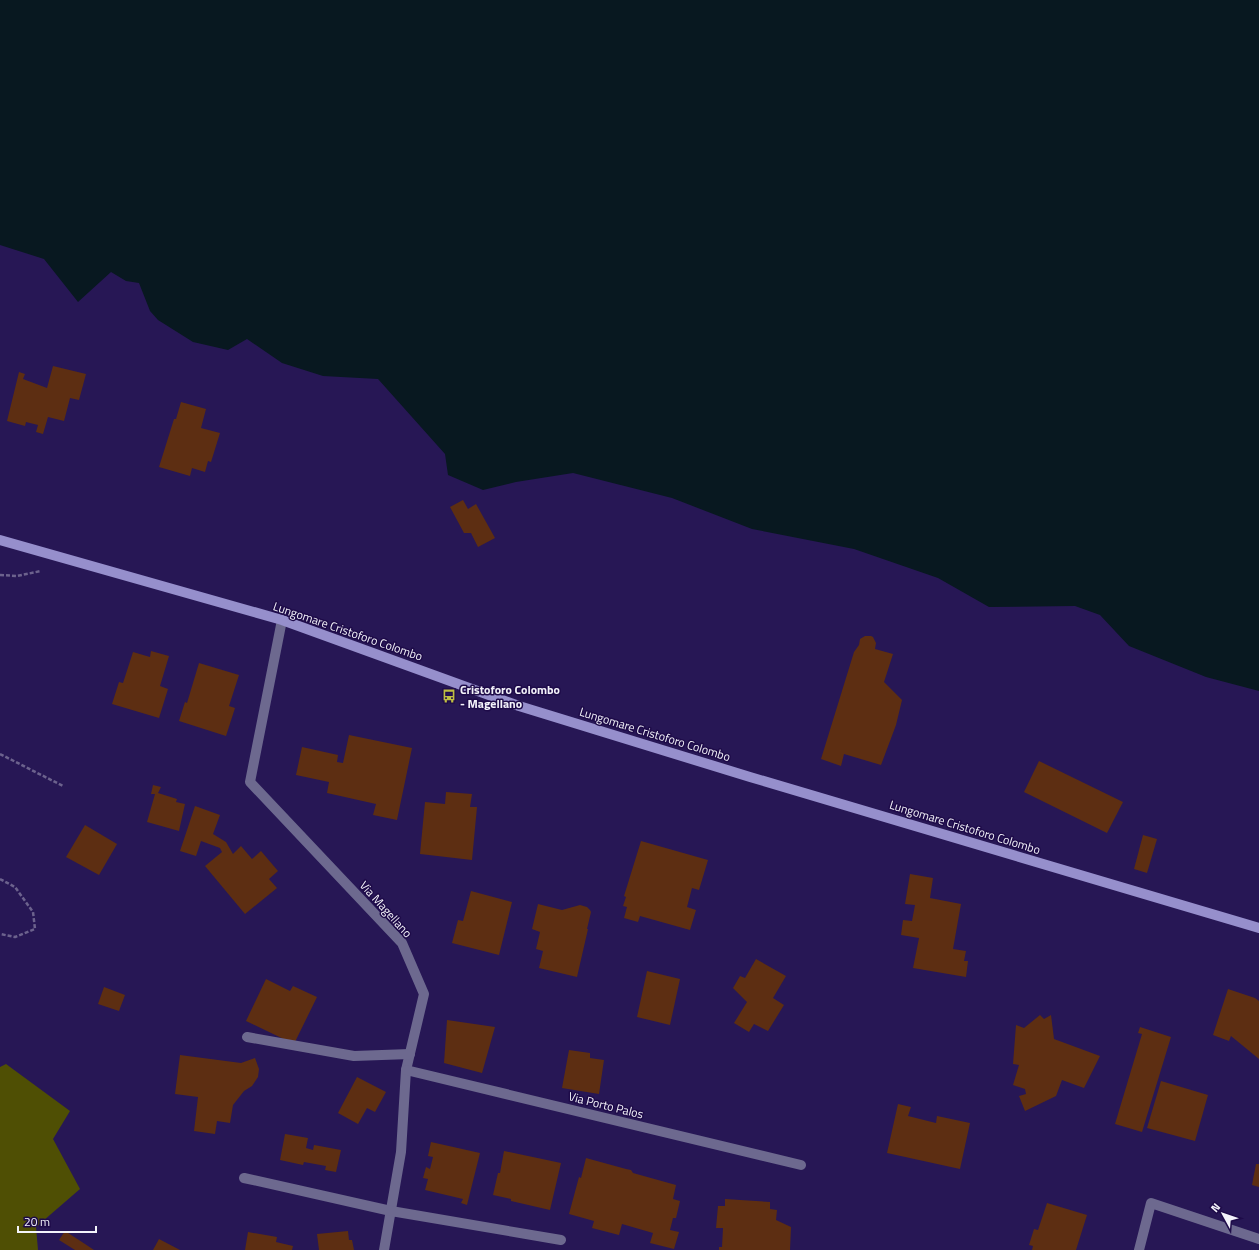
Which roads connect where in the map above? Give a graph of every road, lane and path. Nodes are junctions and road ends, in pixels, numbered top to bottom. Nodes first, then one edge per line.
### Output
1 (0, 540) edge
2 (282, 620) junction
3 (0, 754) edge
4 (63, 786) dead end
5 (0, 879) edge
6 (1259, 928) edge
7 (0, 934) edge
8 (247, 1037) dead end
9 (410, 1054) junction
10 (406, 1070) junction
11 (800, 1166) dead end
12 (244, 1178) dead end
13 (391, 1211) junction
14 (1259, 1239) edge
15 (561, 1240) dead end
16 (384, 1250) edge
17 (1139, 1250) edge

1 - 2 main road, Lungomare Cristoforo Colombo
2 - 6 main road, Lungomare Cristoforo Colombo
2 - 9 street, Via Magellano
3 - 4 path
5 - 7 path
8 - 9 street
9 - 10 street, Via Magellano
10 - 11 street, Via Porto Palos
10 - 13 street, Via Magellano
12 - 13 street
13 - 15 street
13 - 16 street, Via Magellano
14 - 17 street

